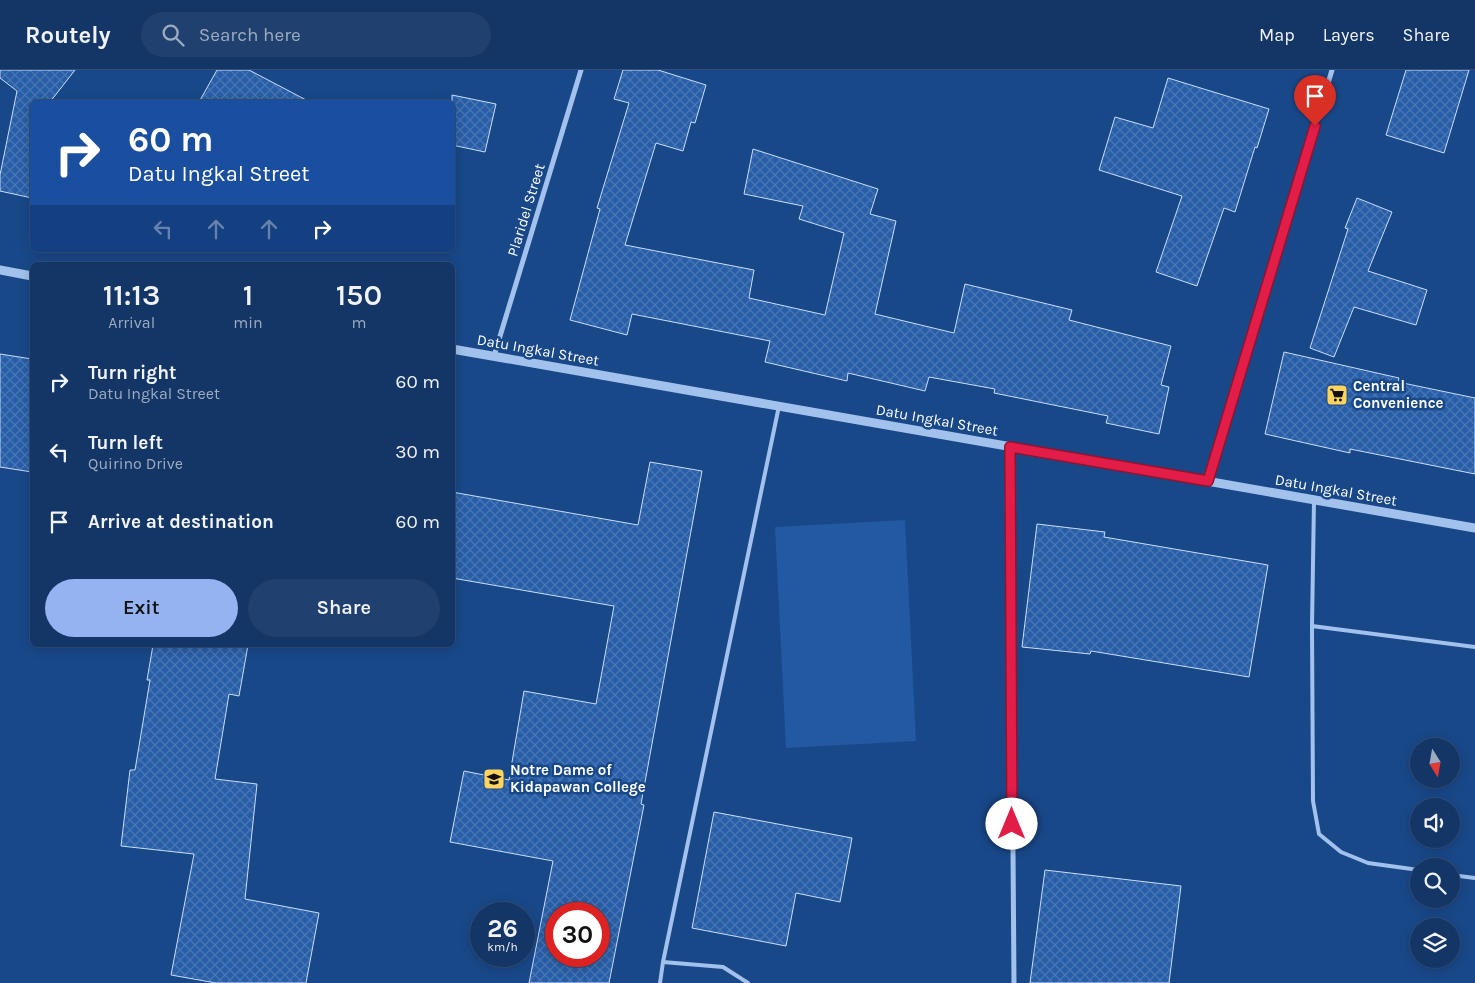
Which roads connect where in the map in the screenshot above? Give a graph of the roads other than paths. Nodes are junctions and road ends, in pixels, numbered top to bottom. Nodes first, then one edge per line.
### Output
1 (581, 70) edge
2 (1332, 70) edge
3 (0, 270) edge
4 (30, 276) edge
5 (455, 350) edge
6 (494, 356) junction
7 (779, 406) junction
8 (1010, 447) junction
9 (1208, 481) junction
10 (1314, 500) junction
11 (1475, 528) edge
12 (1312, 626) junction
13 (1475, 647) edge
14 (1410, 869) edge
15 (1460, 876) edge
16 (1475, 878) edge
17 (663, 962) junction
18 (660, 983) edge
19 (748, 983) edge
20 (1014, 983) edge

1 - 6 street, Plaridel Street
2 - 9 street
3 - 4 street
5 - 6 street, Datu Ingkal Street
6 - 7 street, Datu Ingkal Street
7 - 8 street, Datu Ingkal Street
7 - 17 lane
8 - 9 street, Datu Ingkal Street
8 - 20 street
9 - 10 street, Datu Ingkal Street
10 - 11 street, Datu Ingkal Street
10 - 12 lane
12 - 13 lane
12 - 14 lane
15 - 16 lane
17 - 18 lane
17 - 19 lane

